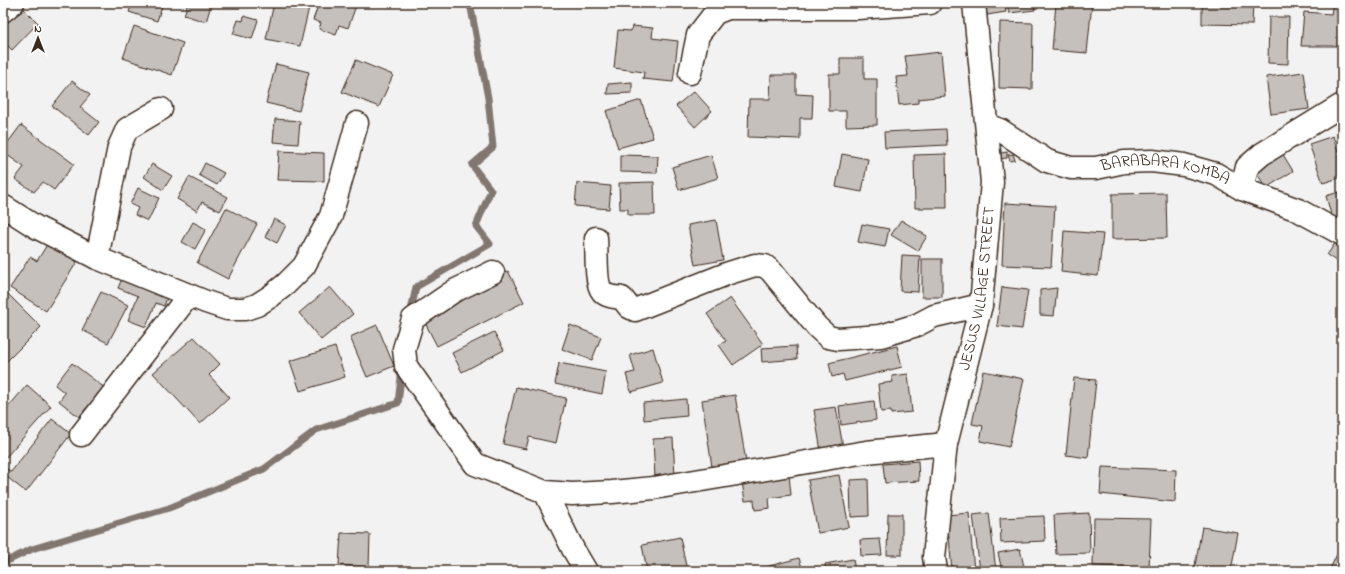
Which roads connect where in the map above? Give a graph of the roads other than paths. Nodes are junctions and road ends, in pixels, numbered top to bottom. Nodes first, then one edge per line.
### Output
1 (13, 3) edge
2 (930, 3) edge
3 (974, 3) edge
4 (708, 8) edge
5 (3, 11) edge
6 (690, 73) dead end
7 (1342, 106) edge
8 (161, 109) dead end
9 (358, 123) dead end
10 (986, 125) junction
11 (1242, 188) junction
12 (3, 206) edge
13 (1342, 234) edge
14 (596, 238) dead end
15 (97, 258) junction
16 (493, 272) dead end
17 (189, 295) junction
18 (981, 305) junction
19 (81, 435) dead end
20 (946, 444) junction
21 (545, 492) junction
22 (586, 571) edge
23 (936, 571) edge

1 - 5 street
2 - 4 street
3 - 10 street, JESUS VILLAGE STREET
4 - 6 street
7 - 11 street
8 - 15 street
9 - 17 street
10 - 11 street, BARABARA KOMBA
10 - 18 street, JESUS VILLAGE STREET
11 - 13 street, BARABARA KOMBA
12 - 15 street
14 - 18 street
15 - 17 street
16 - 21 street
17 - 19 street
18 - 20 street, JESUS VILLAGE STREET
20 - 21 street
20 - 23 street, JESUS VILLAGE STREET
21 - 22 street

